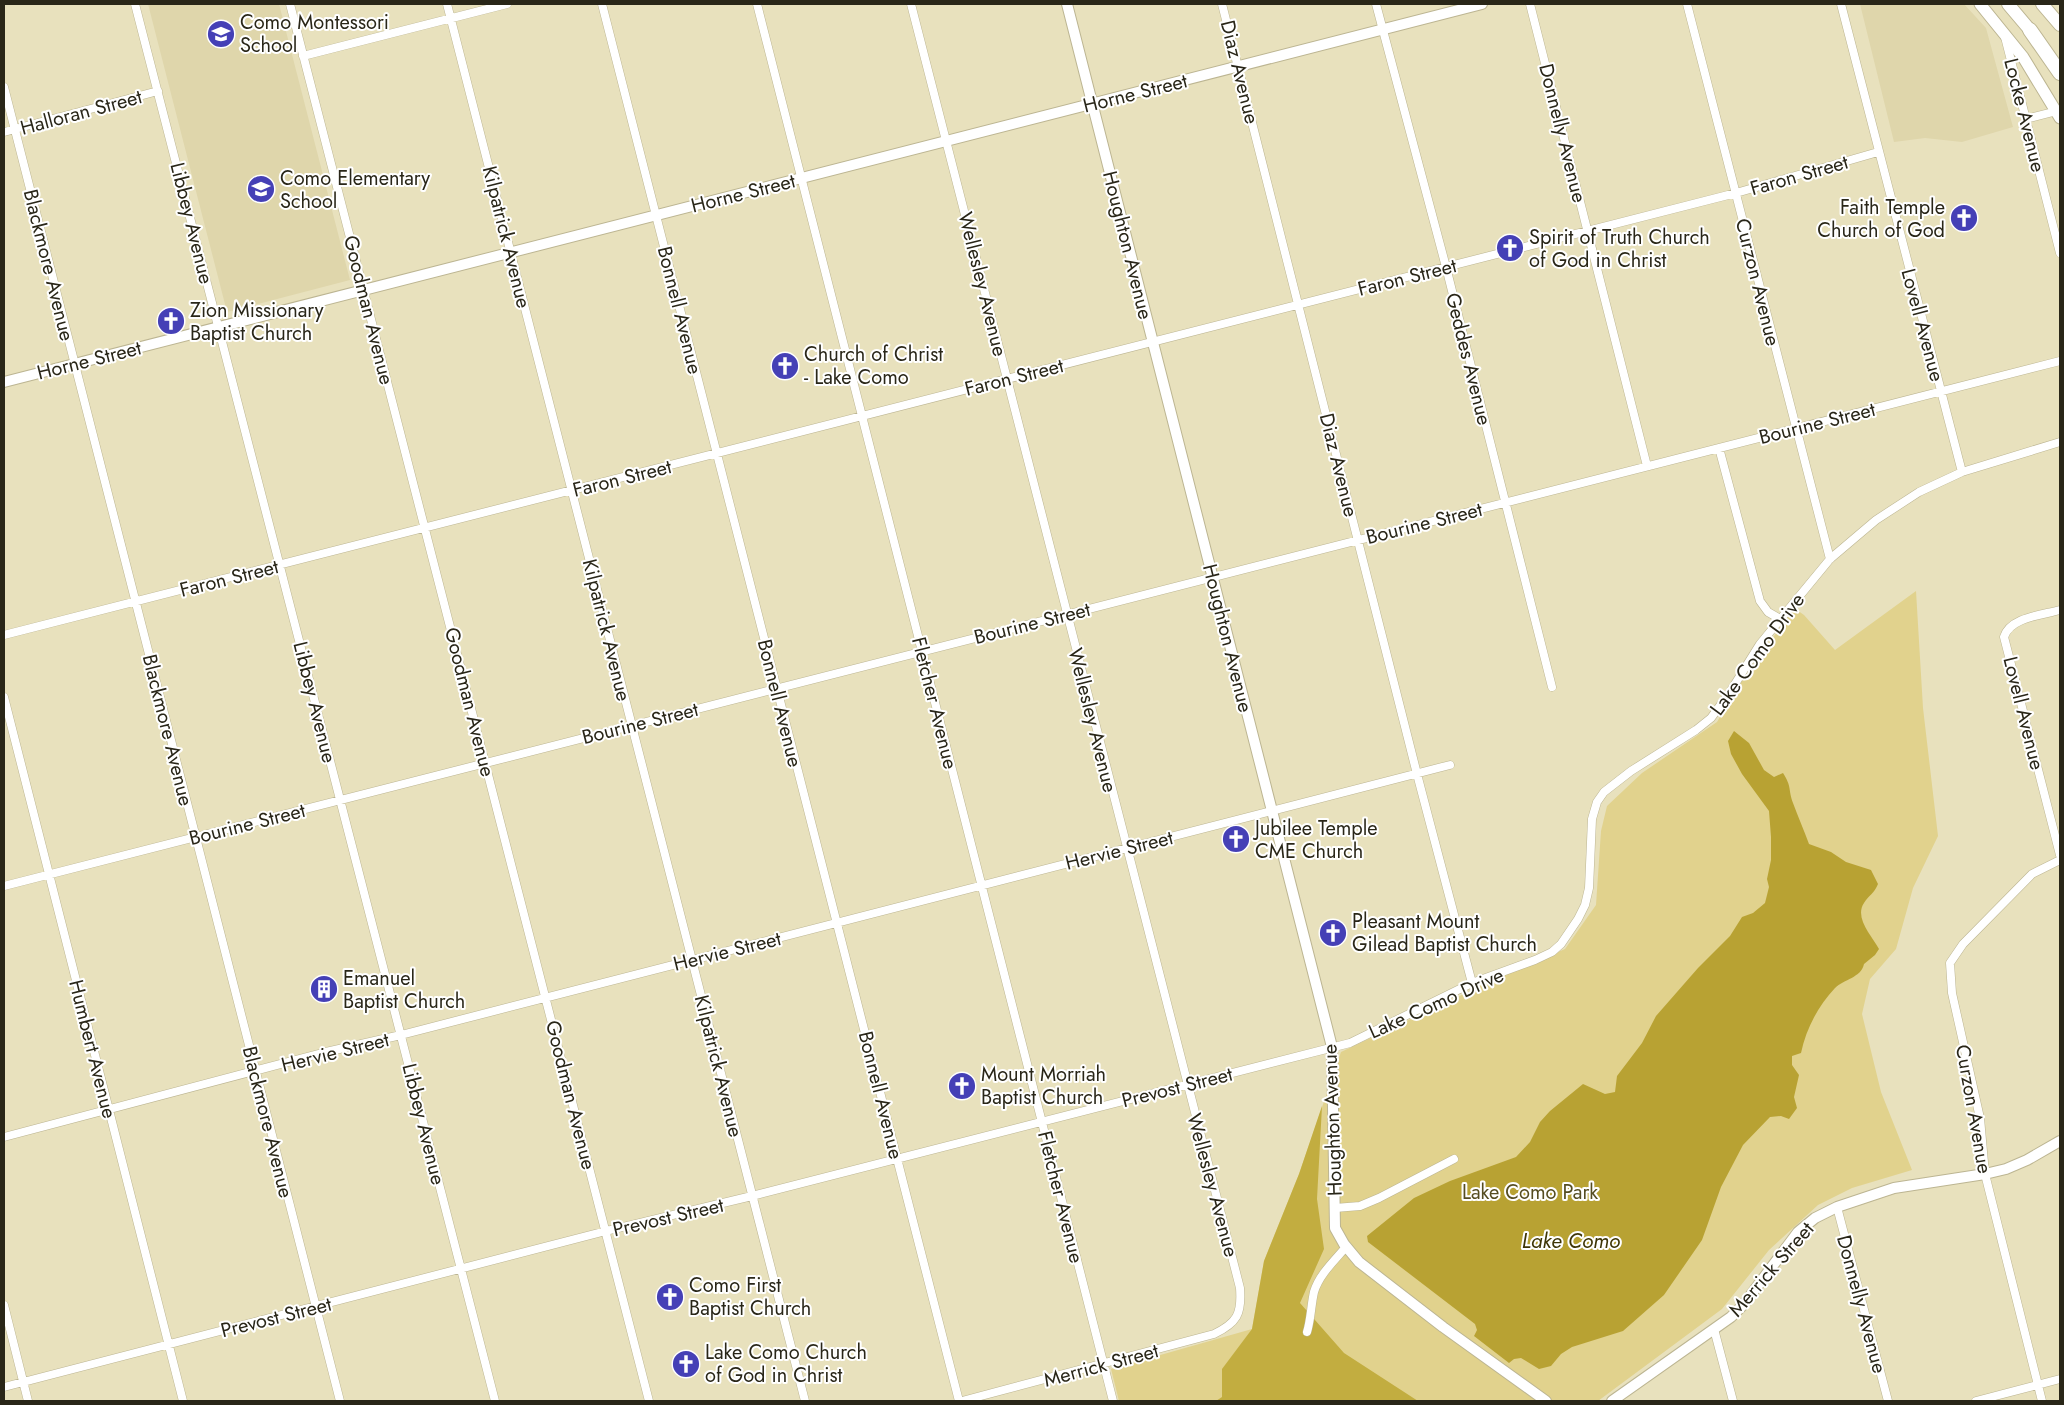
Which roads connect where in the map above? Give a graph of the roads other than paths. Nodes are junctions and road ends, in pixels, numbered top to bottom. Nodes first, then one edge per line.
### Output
1 (136, 4) edge
2 (290, 4) edge
3 (447, 4) edge
4 (507, 4) edge
5 (602, 4) edge
6 (757, 4) edge
7 (911, 4) edge
8 (1067, 4) edge
9 (1222, 4) edge
10 (1376, 4) edge
11 (1482, 4) edge
12 (1530, 4) edge
13 (1687, 4) edge
14 (1841, 4) edge
15 (1980, 4) edge
16 (2008, 4) edge
17 (2042, 4) edge
18 (451, 18) junction
19 (2060, 25) edge
20 (1382, 29) junction
21 (2030, 30) junction
22 (2004, 34) junction
23 (303, 56) junction
24 (2060, 62) edge
25 (1238, 66) junction
26 (2060, 73) edge
27 (4, 87) edge
28 (158, 91) junction
29 (1092, 104) junction
30 (2058, 114) edge
31 (2026, 119) junction
32 (14, 129) junction
33 (4, 132) edge
34 (946, 141) junction
35 (1878, 152) junction
36 (802, 178) junction
37 (1736, 193) junction
38 (656, 215) junction
39 (1588, 231) junction
40 (511, 252) junction
41 (2060, 254) edge
42 (1446, 267) junction
43 (363, 290) junction
44 (1298, 305) junction
45 (219, 327) junction
46 (1153, 342) junction
47 (2060, 361) edge
48 (74, 364) junction
49 (1007, 379) junction
50 (4, 382) edge
51 (1940, 392) junction
52 (862, 416) junction
53 (1796, 428) junction
54 (2060, 442) edge
55 (1719, 448) junction
56 (717, 453) junction
57 (1648, 466) junction
58 (1962, 472) junction
59 (572, 490) junction
60 (1505, 503) junction
61 (425, 528) junction
62 (1358, 540) junction
63 (1830, 559) junction
64 (280, 565) junction
65 (1213, 577) junction
66 (135, 602) junction
67 (2060, 610) edge
68 (1066, 614) junction
69 (1780, 619) junction
70 (4, 635) edge
71 (922, 651) junction
72 (1552, 687) dead end
73 (777, 688) junction
74 (4, 697) edge
75 (632, 726) junction
76 (486, 763) junction
77 (1450, 765) dead end
78 (1417, 774) junction
79 (340, 800) junction
80 (1272, 811) junction
81 (195, 837) junction
82 (1126, 848) junction
83 (2060, 855) edge
84 (2060, 860) edge
85 (49, 874) junction
86 (4, 886) edge
87 (982, 886) junction
88 (837, 923) junction
89 (692, 960) junction
90 (1472, 983) junction
91 (547, 997) junction
92 (401, 1035) junction
93 (1332, 1047) junction
94 (255, 1072) junction
95 (1187, 1084) junction
96 (109, 1110) junction
97 (1042, 1122) junction
98 (4, 1137) edge
99 (2060, 1141) edge
100 (1454, 1158) dead end
101 (897, 1159) junction
102 (1985, 1174) junction
103 (752, 1196) junction
104 (1837, 1207) junction
105 (1335, 1208) junction
106 (606, 1231) junction
107 (1346, 1247) junction
108 (461, 1269) junction
109 (4, 1305) edge
110 (315, 1307) junction
111 (1235, 1320) joint
112 (1714, 1329) junction
113 (1307, 1332) dead end
114 (168, 1344) junction
115 (1104, 1365) junction
116 (2060, 1380) edge
117 (24, 1382) junction
118 (2038, 1385) junction
119 (4, 1387) edge
120 (28, 1401) edge
121 (183, 1401) edge
122 (340, 1401) edge
123 (495, 1401) edge
124 (649, 1401) edge
125 (805, 1401) edge
126 (960, 1401) edge
127 (1113, 1401) edge
128 (1546, 1401) edge
129 (1612, 1401) edge
130 (1733, 1401) edge
131 (1888, 1401) edge
132 (1976, 1401) edge
133 (2042, 1401) edge

1 - 28 street, Libbey Avenue
2 - 23 street, Goodman Avenue
3 - 18 street, Kilpatrick Avenue
4 - 18 street
5 - 38 street, Bonnell Avenue
6 - 36 street, Fletcher Avenue
7 - 34 street, Wellesley Avenue
8 - 29 street, Houghton Avenue
9 - 25 street, Diaz Avenue
10 - 20 street, Geddes Avenue
11 - 20 street, Horne Street
12 - 39 street, Donnelly Avenue
13 - 37 street, Curzon Avenue
14 - 35 street, Lovell Avenue
15 - 22 main road
16 - 21 main road
17 - 19 main road
18 - 23 street
18 - 40 street, Kilpatrick Avenue
20 - 25 street, Horne Street
20 - 42 street, Geddes Avenue
21 - 24 main road
21 - 26 highway
22 - 30 main road
22 - 31 street, Locke Avenue
23 - 43 street, Goodman Avenue
25 - 29 street, Horne Street
25 - 44 street, Diaz Avenue
27 - 32 street, Blackmore Avenue
28 - 32 street, Halloran Street
28 - 45 street, Libbey Avenue
29 - 34 street, Horne Street
29 - 46 street, Houghton Avenue
30 - 31 street
31 - 41 street, Locke Avenue
32 - 33 street, Halloran Street
32 - 48 street, Blackmore Avenue
34 - 36 street, Horne Street
34 - 49 street, Wellesley Avenue
35 - 37 street, Faron Street
35 - 51 street, Lovell Avenue
36 - 38 street, Horne Street
36 - 52 street, Fletcher Avenue
37 - 39 street, Faron Street
37 - 53 street, Curzon Avenue
38 - 40 street, Horne Street
38 - 56 street, Bonnell Avenue
39 - 42 street, Faron Street
39 - 57 street, Donnelly Avenue
40 - 43 street, Horne Street
40 - 59 street, Kilpatrick Avenue
42 - 44 street, Faron Street
42 - 60 street, Geddes Avenue
43 - 45 street, Horne Street
43 - 61 street, Goodman Avenue
44 - 46 street, Faron Street
44 - 62 street, Diaz Avenue
45 - 48 street, Horne Street
45 - 64 street, Libbey Avenue
46 - 49 street, Faron Street
46 - 65 street, Houghton Avenue
47 - 51 street, Bourine Street
48 - 50 street, Horne Street
48 - 66 street, Blackmore Avenue
49 - 52 street, Faron Street
49 - 68 street, Wellesley Avenue
51 - 53 street, Bourine Street
51 - 58 street, Lovell Avenue
52 - 56 street, Faron Street
52 - 71 street, Fletcher Avenue
53 - 55 street, Bourine Street
53 - 63 street, Curzon Avenue
54 - 58 street, Lake Como Drive
55 - 57 street, Bourine Street
55 - 69 street
56 - 59 street, Faron Street
56 - 73 street, Bonnell Avenue
57 - 60 street, Bourine Street
58 - 63 street, Lake Como Drive
59 - 61 street, Faron Street
59 - 75 street, Kilpatrick Avenue
60 - 62 street, Bourine Street
60 - 72 street, Geddes Avenue
61 - 64 street, Faron Street
61 - 76 street, Goodman Avenue
62 - 65 street, Bourine Street
62 - 78 street, Diaz Avenue
63 - 69 street, Lake Como Drive
64 - 66 street, Faron Street
64 - 79 street, Libbey Avenue
65 - 68 street, Bourine Street
65 - 80 street, Houghton Avenue
66 - 70 street, Faron Street
66 - 81 street, Blackmore Avenue
67 - 83 street, Lovell Avenue
68 - 71 street, Bourine Street
68 - 82 street, Wellesley Avenue
69 - 90 street, Lake Como Drive
71 - 73 street, Bourine Street
71 - 87 street, Fletcher Avenue
73 - 75 street, Bourine Street
73 - 88 street, Bonnell Avenue
74 - 85 street, Humbert Avenue
75 - 76 street, Bourine Street
75 - 89 street, Kilpatrick Avenue
76 - 79 street, Bourine Street
76 - 91 street, Goodman Avenue
77 - 78 street, Hervie Street
78 - 80 street, Hervie Street
78 - 90 street, Diaz Avenue
79 - 81 street, Bourine Street
79 - 92 street, Libbey Avenue
80 - 82 street, Hervie Street
80 - 93 street, Houghton Avenue
81 - 85 street, Bourine Street
81 - 94 street, Blackmore Avenue
82 - 87 street, Hervie Street
82 - 95 street, Wellesley Avenue
84 - 102 street, Curzon Avenue
85 - 86 street, Bourine Street
85 - 96 street, Humbert Avenue
87 - 88 street, Hervie Street
87 - 97 street, Fletcher Avenue
88 - 89 street, Hervie Street
88 - 101 street, Bonnell Avenue
89 - 91 street, Hervie Street
89 - 103 street, Kilpatrick Avenue
90 - 93 street, Lake Como Drive
91 - 92 street, Hervie Street
91 - 106 street, Goodman Avenue
92 - 94 street, Hervie Street
92 - 108 street, Libbey Avenue
93 - 95 street, Prevost Street
93 - 105 street, Houghton Avenue
94 - 96 street, Hervie Street
94 - 110 street, Blackmore Avenue
95 - 97 street, Prevost Street
95 - 111 street, Wellesley Avenue
96 - 98 street, Hervie Street
96 - 114 street, Humbert Avenue
97 - 101 street, Prevost Street
97 - 115 street, Fletcher Avenue
99 - 102 street, Merrick Street
100 - 105 street
101 - 103 street, Prevost Street
101 - 126 street, Bonnell Avenue
102 - 104 street, Merrick Street
102 - 118 street, Curzon Avenue
103 - 106 street, Prevost Street
103 - 125 street, Kilpatrick Avenue
104 - 112 street, Merrick Street
104 - 131 street, Donnelly Avenue
105 - 107 street, Houghton Avenue
106 - 108 street, Prevost Street
106 - 124 street, Goodman Avenue
107 - 113 street
107 - 128 street, Houghton Avenue
108 - 110 street, Prevost Street
108 - 123 street, Libbey Avenue
109 - 117 street
110 - 114 street, Prevost Street
110 - 122 street, Blackmore Avenue
111 - 115 street, Merrick Street
112 - 129 street, Merrick Street
112 - 130 street
114 - 117 street, Prevost Street
114 - 121 street, Humbert Avenue
115 - 126 street, Merrick Street
115 - 127 street, Fletcher Avenue
116 - 118 street
117 - 119 street, Prevost Street
117 - 120 street
118 - 132 street
118 - 133 street, Curzon Avenue

